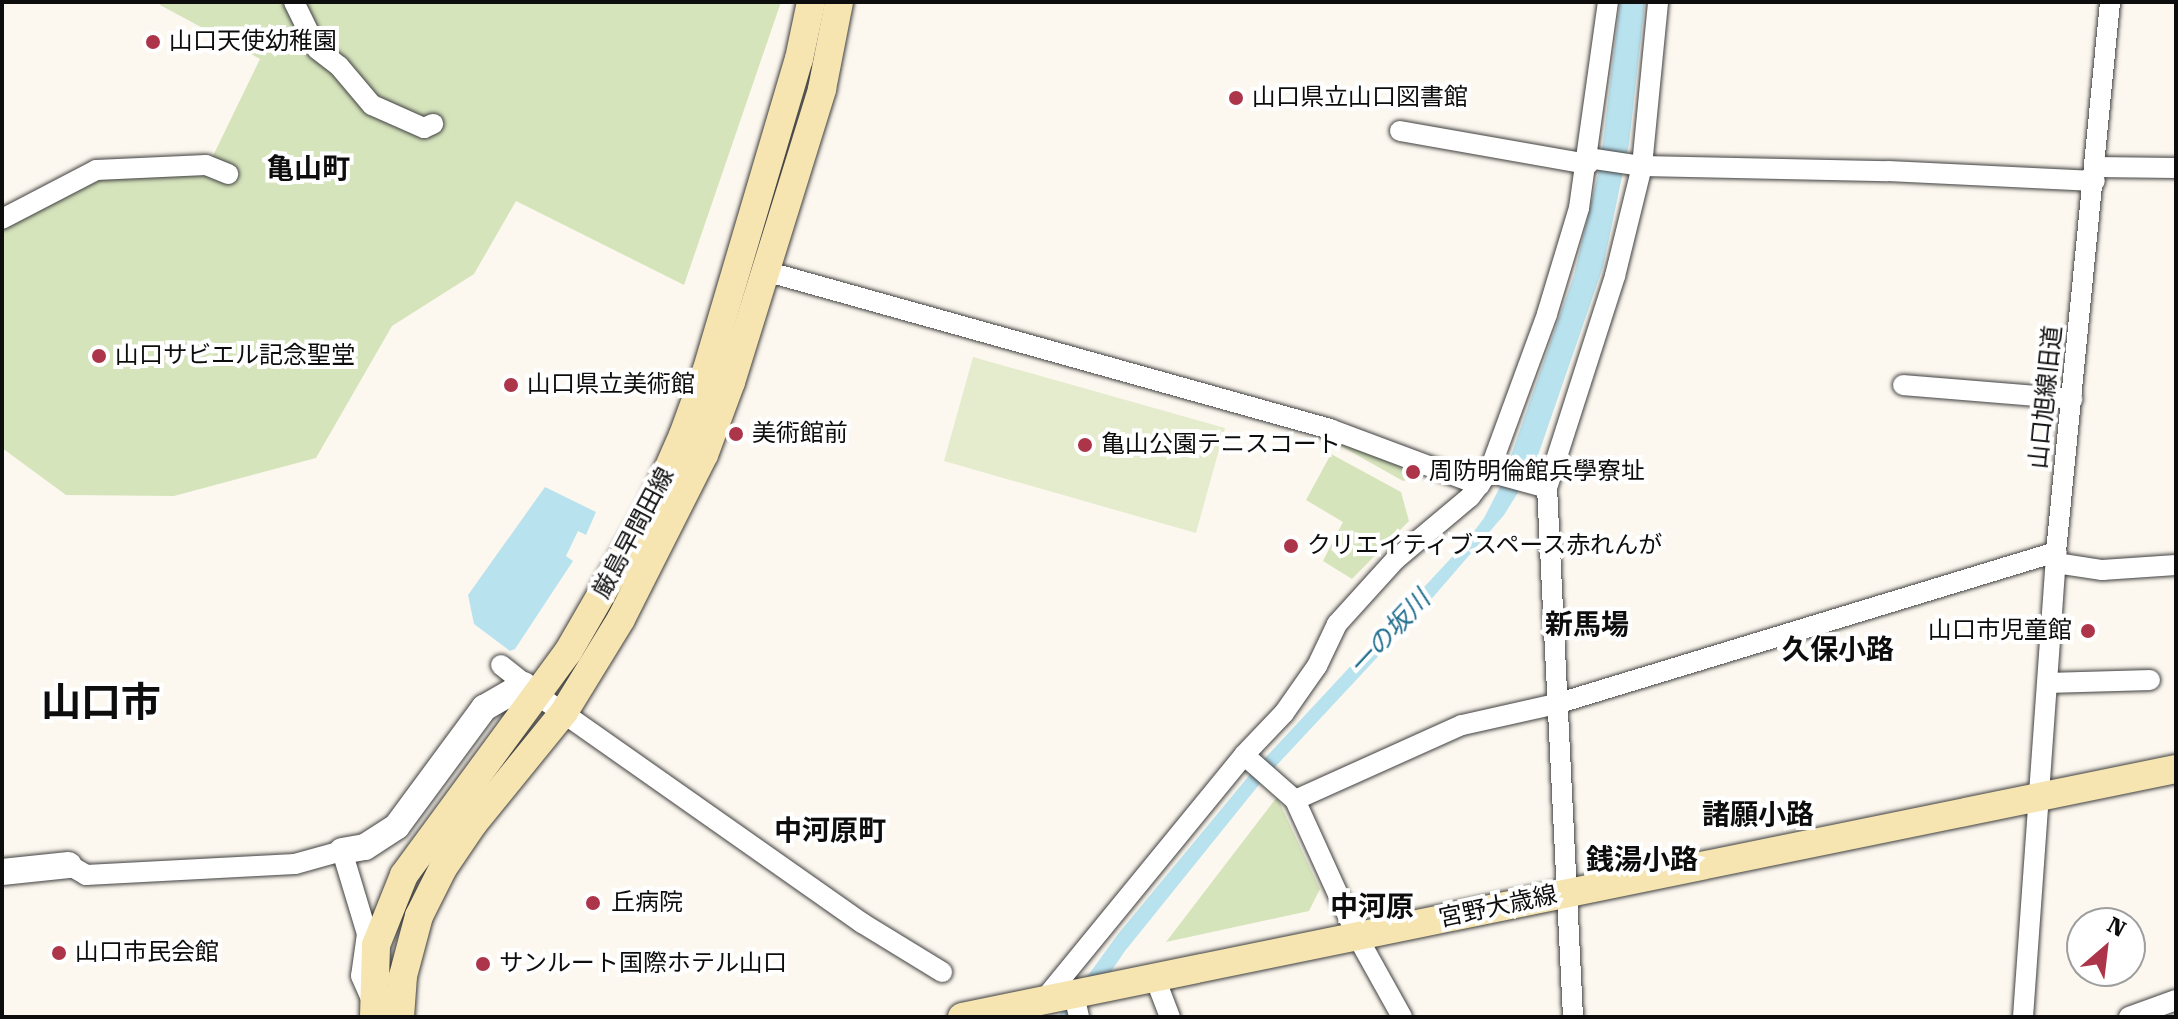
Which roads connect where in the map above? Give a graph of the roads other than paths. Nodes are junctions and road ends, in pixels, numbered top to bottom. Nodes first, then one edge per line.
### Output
1 (294, 2) edge
2 (811, 2) edge
3 (839, 2) edge
4 (1608, 2) edge
5 (1658, 2) edge
6 (2110, 2) edge
7 (433, 124) dead end
8 (1400, 131) dead end
9 (1591, 161) junction
10 (1638, 166) junction
11 (2176, 168) edge
12 (228, 174) dead end
13 (2095, 174) junction
14 (2, 219) edge
15 (765, 271) junction
16 (1903, 385) dead end
17 (2072, 399) junction
18 (1489, 478) junction
19 (1543, 487) junction
20 (2056, 558) junction
21 (2176, 565) edge
22 (501, 665) dead end
23 (2150, 680) dead end
24 (2048, 683) junction
25 (532, 690) junction
26 (1556, 704) junction
27 (564, 712) junction
28 (1246, 758) junction
29 (2176, 769) edge
30 (2037, 797) junction
31 (1295, 800) junction
32 (342, 851) junction
33 (69, 865) joint
34 (2, 872) edge
35 (1567, 893) junction
36 (1357, 936) junction
37 (942, 972) dead end
38 (1155, 978) junction
39 (2176, 1000) edge
40 (1077, 1006) edge
41 (1035, 1010) edge
42 (374, 1011) edge
43 (400, 1017) edge
44 (962, 1017) edge
45 (1170, 1017) edge
46 (1402, 1017) edge
47 (1573, 1017) edge
48 (2023, 1017) edge
49 (2129, 1017) edge

1 - 7 street
2 - 25 main road, 厳島早間田線
3 - 15 main road, 厳島早間田線
4 - 9 street
5 - 10 street
6 - 13 street, 山口旭線旧道
8 - 9 street
9 - 10 street
9 - 18 street
10 - 13 street
10 - 19 street
11 - 13 street
12 - 14 street
13 - 17 street, 山口旭線旧道
15 - 18 street
15 - 27 main road, 厳島早間田線
16 - 17 street
17 - 20 street, 山口旭線旧道
18 - 19 street
18 - 28 street
19 - 26 street
20 - 21 street
20 - 24 street, 山口旭線旧道
20 - 26 street
22 - 25 street
23 - 24 street
24 - 30 street, 山口旭線旧道
25 - 27 street
25 - 32 street
25 - 42 main road, 厳島早間田線
26 - 31 street
26 - 35 street
27 - 37 street
27 - 43 main road, 厳島早間田線
28 - 31 street
28 - 41 street
29 - 30 main road, 宮野大歳線
30 - 35 main road, 宮野大歳線
30 - 48 street, 山口旭線旧道
31 - 36 street
32 - 33 street
32 - 42 street
33 - 34 street
35 - 36 main road, 宮野大歳線
35 - 47 street
36 - 38 main road, 宮野大歳線
36 - 46 street
38 - 40 main road, 宮野大歳線
38 - 45 street
39 - 49 street
40 - 41 main road, 宮野大歳線
41 - 44 main road, 宮野大歳線

